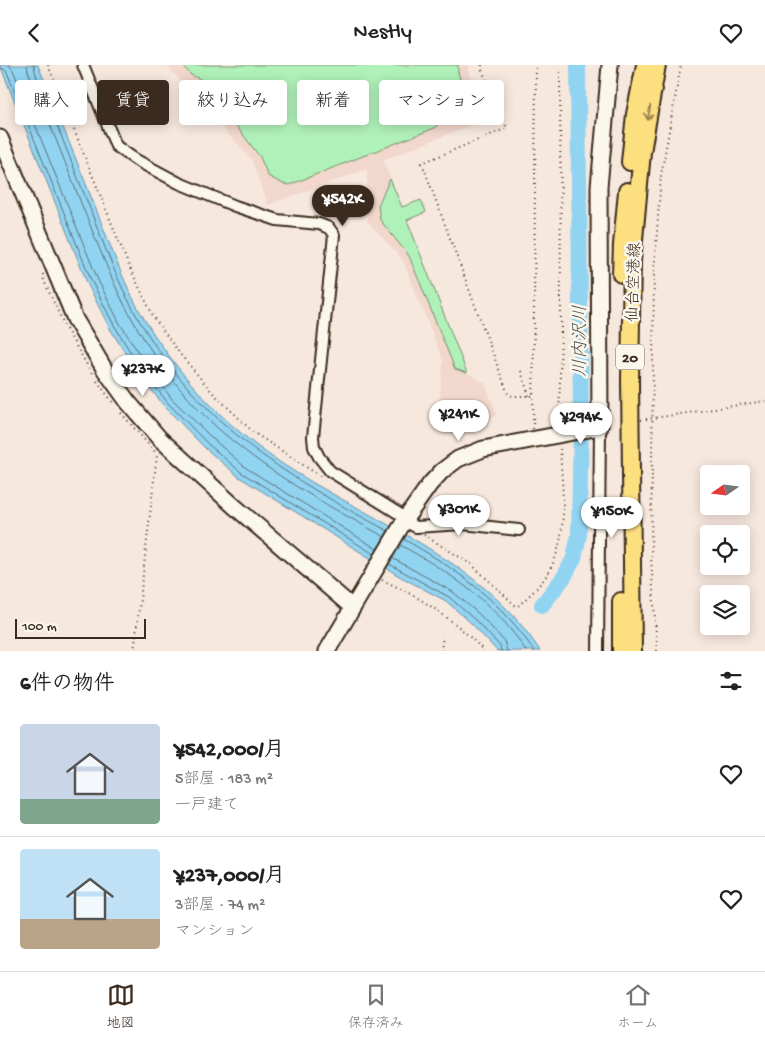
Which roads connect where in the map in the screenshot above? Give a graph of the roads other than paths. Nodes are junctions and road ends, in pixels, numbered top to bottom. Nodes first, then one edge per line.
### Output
1 (83, 65) edge
2 (610, 65) edge
3 (645, 65) edge
4 (657, 65) edge
5 (0, 138) edge
6 (597, 427) junction
7 (407, 523) junction
8 (519, 530) dead end
9 (352, 607) junction
10 (327, 651) edge
11 (598, 651) edge
12 (622, 651) edge
13 (633, 651) edge

1 - 7 street
2 - 6 street
3 - 12 main road, 仙台空港線 / 20
4 -> 13 main road, 仙台空港線 / 20
5 - 9 street
6 - 7 street
6 - 11 street
7 - 8 street
7 - 9 street
9 - 10 street

